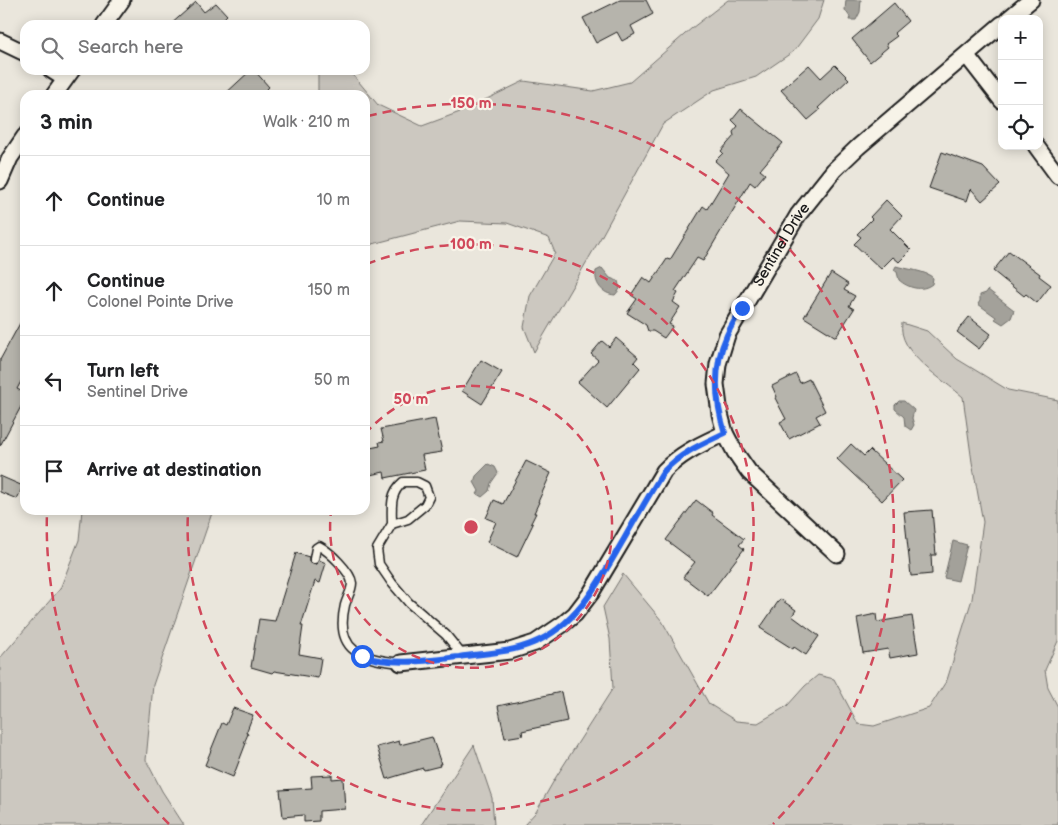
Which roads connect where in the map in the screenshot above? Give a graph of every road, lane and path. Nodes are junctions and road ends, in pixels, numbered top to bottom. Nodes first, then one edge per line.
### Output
1 (122, 0) edge
2 (1031, 0) edge
3 (1013, 15) edge
4 (108, 20) edge
5 (998, 28) edge
6 (0, 41) edge
7 (20, 51) edge
8 (967, 56) junction
9 (68, 75) edge
10 (58, 90) edge
11 (998, 96) edge
12 (20, 143) edge
13 (1039, 150) edge
14 (1058, 176) edge
15 (0, 181) edge
16 (725, 433) junction
17 (392, 524) junction
18 (837, 554) dead end
19 (314, 559) dead end
20 (463, 656) junction
21 (400, 663) joint

1 - 4 street
2 - 3 street
5 - 8 street, Sentinel Drive
6 - 7 street
8 - 11 street
8 - 16 street, Sentinel Drive
9 - 10 street
12 - 15 street
13 - 14 street
16 - 18 street, Sentinel Drive
16 - 20 street
17 - 17 lane
17 - 20 lane
19 - 21 lane
20 - 21 street

